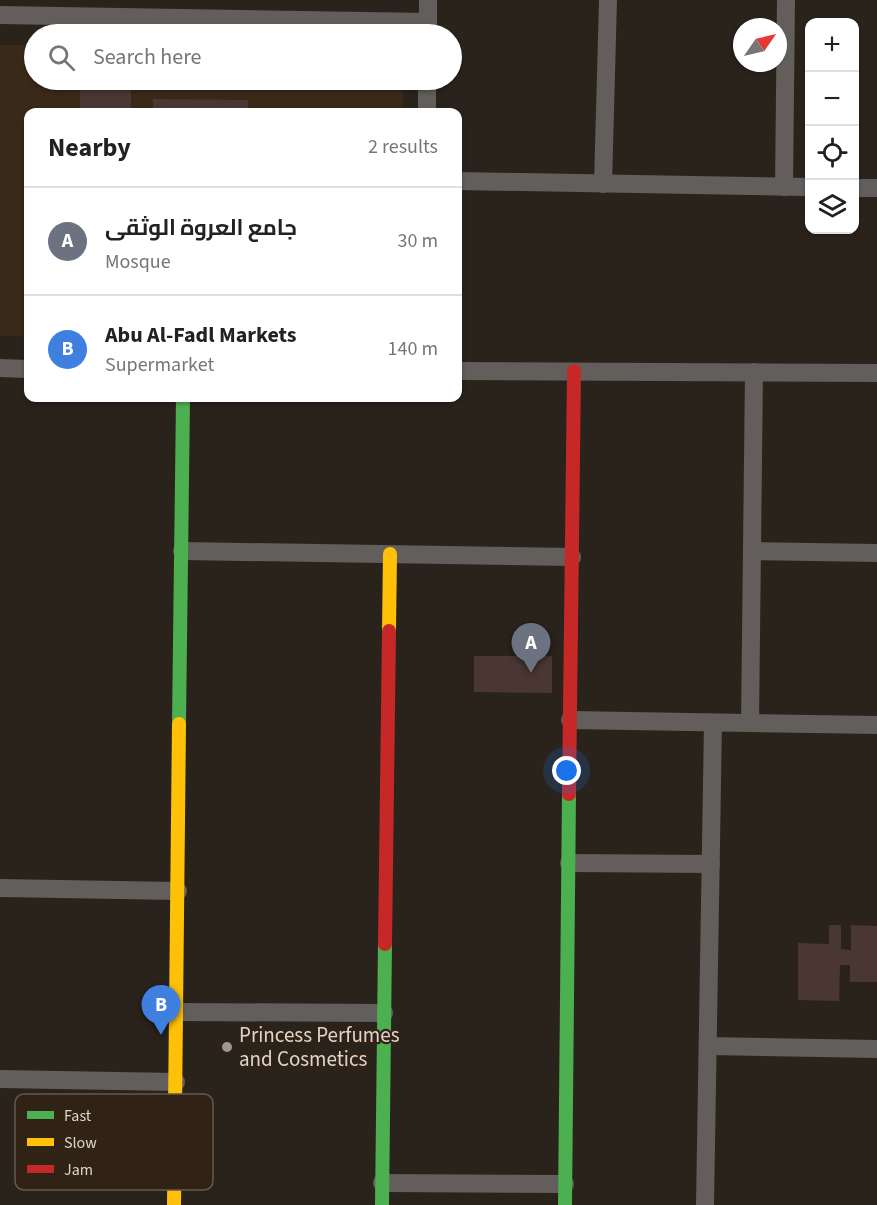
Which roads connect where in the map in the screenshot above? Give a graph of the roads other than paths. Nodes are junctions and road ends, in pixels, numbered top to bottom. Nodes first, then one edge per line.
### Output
1 (428, 0) edge
2 (608, 0) edge
3 (786, 0) edge
4 (0, 15) edge
5 (296, 24) edge
6 (428, 24) edge
7 (428, 90) edge
8 (427, 108) edge
9 (462, 182) edge
10 (603, 184) junction
11 (784, 187) junction
12 (805, 187) edge
13 (859, 188) edge
14 (877, 188) edge
15 (0, 368) edge
16 (24, 369) edge
17 (462, 371) edge
18 (574, 371) junction
19 (754, 372) junction
20 (877, 373) edge
21 (183, 402) edge
22 (182, 551) junction
23 (752, 551) junction
24 (877, 553) edge
25 (390, 554) junction
26 (572, 557) junction
27 (570, 720) junction
28 (713, 723) junction
29 (750, 723) junction
30 (877, 725) edge
31 (569, 863) junction
32 (711, 864) junction
33 (0, 888) edge
34 (178, 891) junction
35 (177, 1012) junction
36 (384, 1013) junction
37 (708, 1047) junction
38 (877, 1049) edge
39 (0, 1079) edge
40 (176, 1082) junction
41 (176, 1094) edge
42 (382, 1183) junction
43 (566, 1184) junction
44 (174, 1190) edge
45 (174, 1205) edge
46 (382, 1205) edge
47 (565, 1205) edge
48 (705, 1205) edge

1 - 6 street
2 - 10 street
3 - 11 street
4 - 5 street
7 - 8 street
9 - 10 street
10 - 11 street
11 - 12 street
13 - 14 street
15 - 16 street
17 - 18 street
18 - 19 street
18 - 26 street
19 - 20 street
19 - 23 street
21 - 22 street
22 - 25 street
22 - 34 street
23 - 24 street
23 - 29 street
25 - 26 street
25 - 36 street
26 - 27 street
27 - 28 street
27 - 31 street
28 - 29 street
28 - 32 street
29 - 30 street
31 - 32 street
31 - 43 street
32 - 37 street
33 - 34 street
34 - 35 street
35 - 36 street
35 - 40 street
36 - 42 street
37 - 38 street
37 - 48 street
39 - 40 street
40 - 41 street
42 - 43 street
42 - 46 street
43 - 47 street
44 - 45 street

